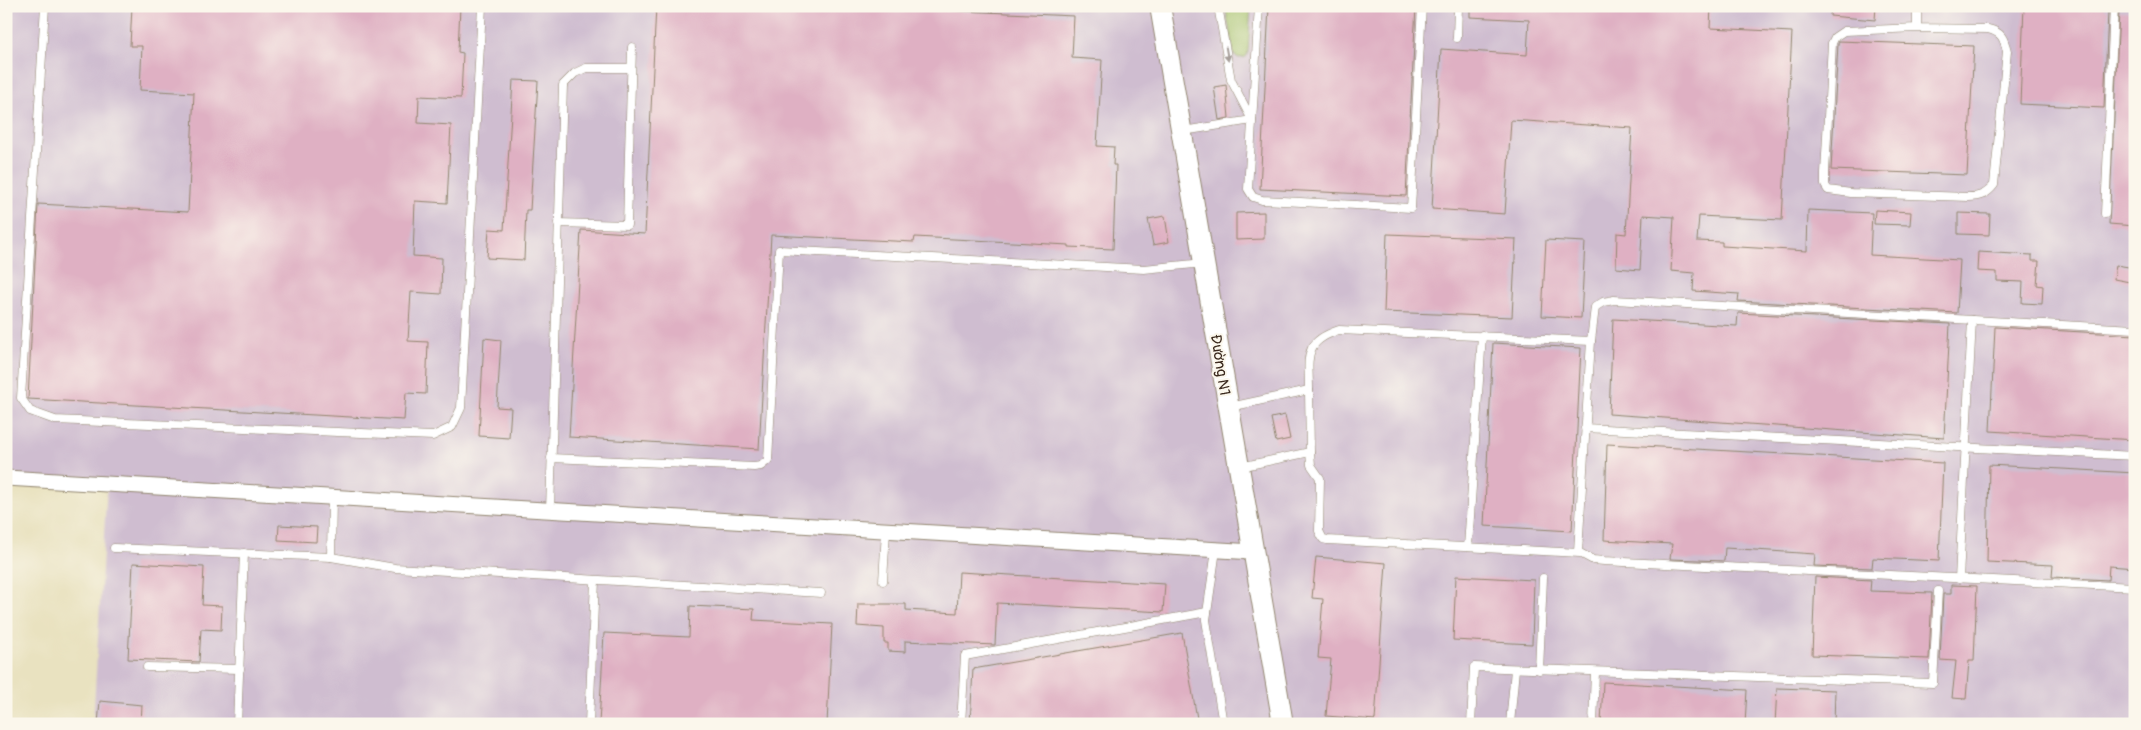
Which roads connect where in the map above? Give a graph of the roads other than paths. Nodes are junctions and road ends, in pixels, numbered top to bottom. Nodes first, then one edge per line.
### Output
1 (45, 6) edge
2 (482, 6) edge
3 (1160, 6) edge
4 (1218, 6) edge
5 (1259, 6) edge
6 (1422, 6) edge
7 (1458, 6) edge
8 (1917, 6) edge
9 (2114, 6) edge
10 (1918, 28) junction
11 (1457, 38) dead end
12 (632, 47) dead end
13 (631, 68) junction
14 (1252, 120) junction
15 (1181, 131) junction
16 (2105, 214) dead end
17 (558, 223) junction
18 (1204, 263) junction
19 (1972, 320) junction
20 (2135, 329) edge
21 (1482, 336) junction
22 (1591, 341) junction
23 (1310, 390) junction
24 (1227, 407) junction
25 (1585, 428) junction
26 (1965, 449) junction
27 (1310, 452) junction
28 (2135, 456) edge
29 (551, 458) junction
30 (1239, 467) junction
31 (6, 478) edge
32 (332, 498) junction
33 (550, 510) junction
34 (886, 531) junction
35 (1468, 547) junction
36 (114, 548) dead end
37 (1216, 550) junction
38 (1254, 552) junction
39 (1578, 552) junction
40 (244, 554) junction
41 (331, 557) junction
42 (1543, 578) dead end
43 (1959, 579) junction
44 (595, 580) junction
45 (883, 581) dead end
46 (2135, 587) edge
47 (1938, 591) dead end
48 (821, 593) dead end
49 (1207, 612) junction
50 (148, 667) dead end
51 (240, 669) junction
52 (1514, 669) junction
53 (1539, 670) junction
54 (1595, 672) junction
55 (237, 724) edge
56 (589, 724) edge
57 (961, 724) edge
58 (1223, 724) edge
59 (1283, 724) edge
60 (1471, 724) edge
61 (1510, 724) edge
62 (1593, 724) edge

1 - 2 lane
3 - 15 street, Đường N1
4 -> 14 lane
5 - 14 lane
6 - 14 lane
7 - 11 lane
8 - 10 lane
9 - 16 lane
10 - 10 lane
12 - 13 lane
13 - 17 lane
13 - 17 lane
14 - 15 lane
15 - 18 street, Đường N1
17 - 29 lane
18 - 24 street, Đường N1
18 - 29 lane
19 - 20 lane
19 - 22 lane
19 - 26 lane
21 - 22 lane
21 - 23 lane
21 - 35 lane
22 - 25 lane
23 - 24 lane
23 - 27 lane
24 - 30 street, Đường N1
25 - 26 lane
25 - 39 lane
26 - 28 lane
26 - 43 lane
27 - 30 lane
27 - 35 lane
29 - 33 lane
30 - 38 street, Đường N1
31 - 32 street
32 - 33 street
32 - 41 lane
33 - 34 street
34 - 37 street
34 - 45 lane
35 - 39 lane
36 - 40 lane
37 - 38 street
37 - 49 lane
38 - 59 street, Đường N1
39 - 43 lane
40 - 41 lane
40 - 51 lane
41 - 44 lane
42 - 53 lane
43 - 46 lane
44 - 48 lane
44 - 56 lane
47 - 54 lane
49 - 57 lane
49 - 58 lane
50 - 51 lane
51 - 55 lane
52 - 53 lane
52 - 60 lane
52 - 61 lane
53 - 54 lane
54 - 62 lane

